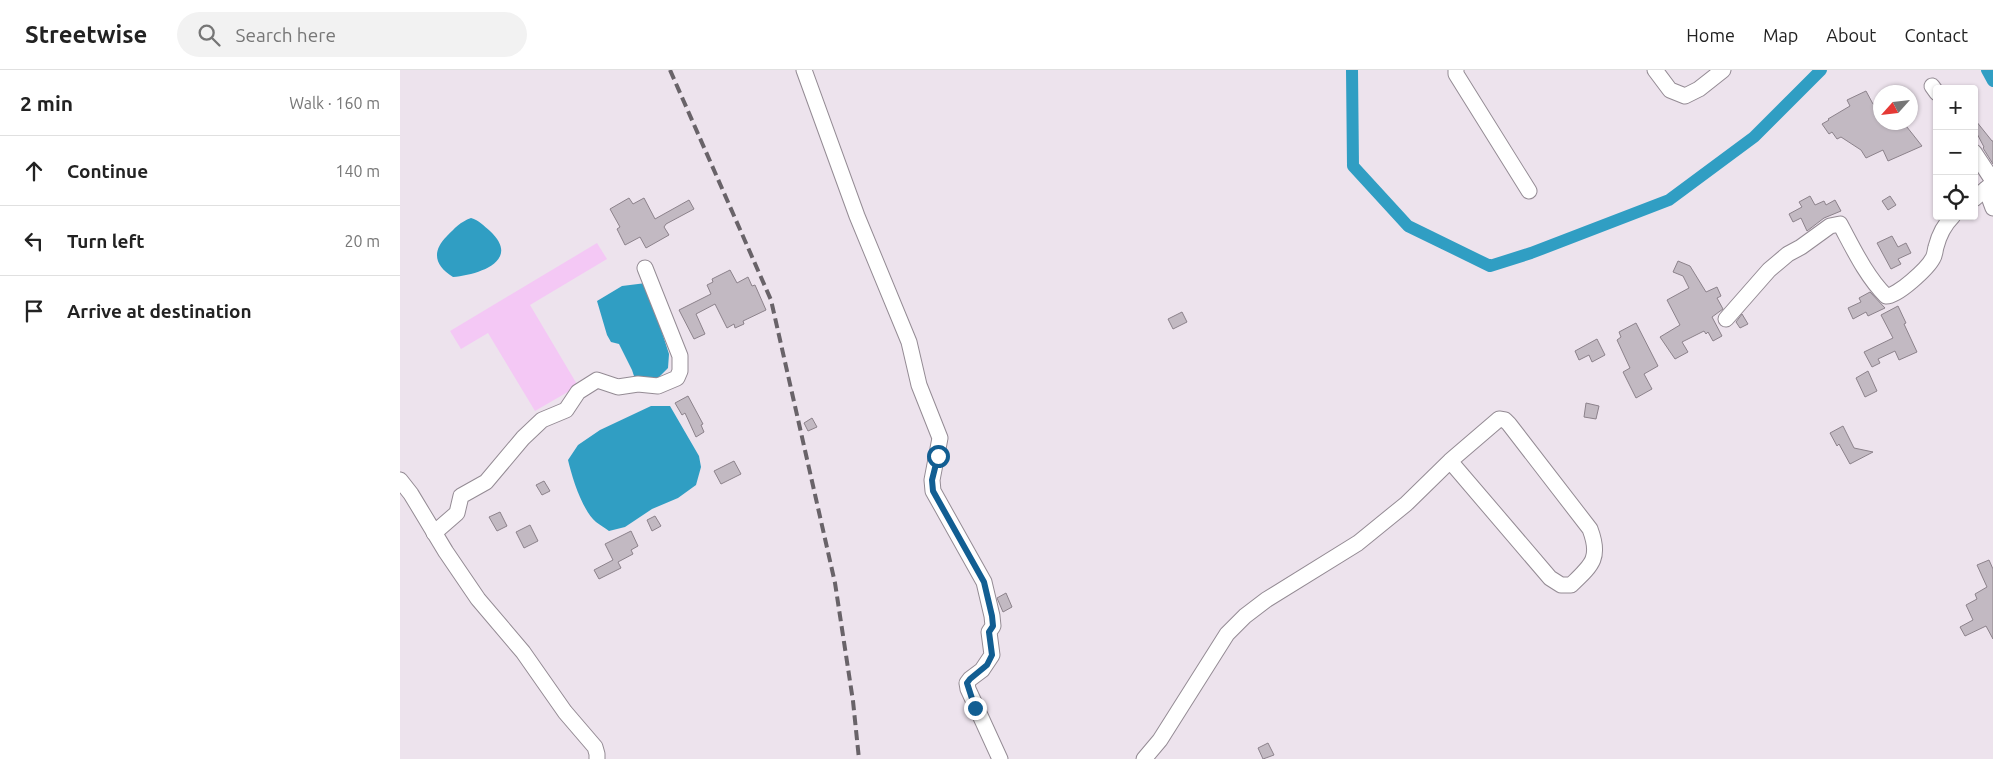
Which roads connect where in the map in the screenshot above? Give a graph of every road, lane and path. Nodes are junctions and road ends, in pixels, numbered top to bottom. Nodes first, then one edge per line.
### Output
1 (804, 70) edge
2 (1456, 70) edge
3 (1655, 70) edge
4 (1723, 70) edge
5 (1978, 160) edge
6 (1991, 184) edge
7 (1529, 191) dead end
8 (1978, 195) edge
9 (1993, 208) edge
10 (1950, 220) edge
11 (645, 268) dead end
12 (1726, 319) dead end
13 (1450, 461) junction
14 (400, 480) edge
15 (434, 533) junction
16 (597, 759) edge
17 (1000, 759) edge
18 (1144, 759) edge

1 - 17 street
2 - 7 street
3 - 4 street
5 - 6 street
6 - 8 street
6 - 9 street
10 - 12 street
11 - 15 street
13 - 13 street
13 - 18 street
14 - 15 street
15 - 16 street

